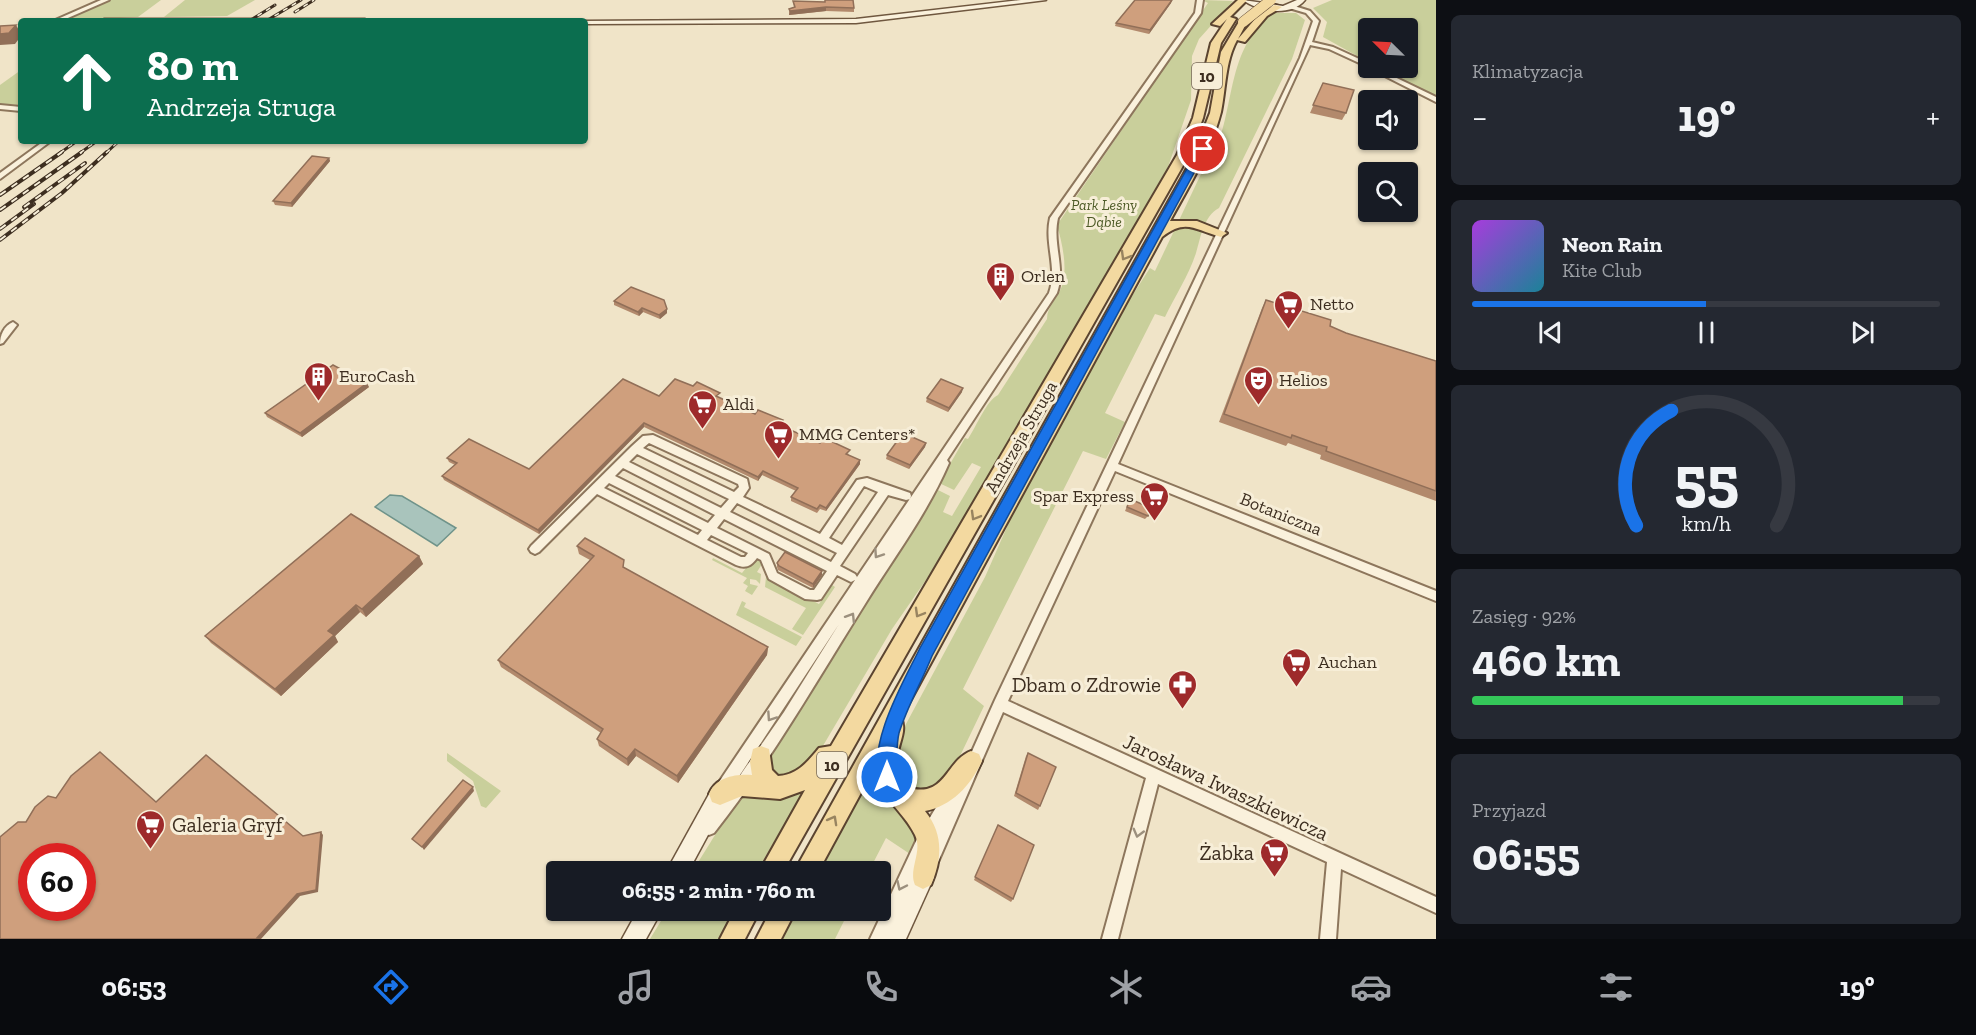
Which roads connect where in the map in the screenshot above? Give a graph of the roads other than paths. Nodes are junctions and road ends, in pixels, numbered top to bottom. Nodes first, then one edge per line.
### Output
1 (106, 0) edge
2 (1042, 0) edge
3 (1245, 0) edge
4 (1255, 0) edge
5 (1300, 1) edge
6 (1199, 3) edge
7 (1274, 4) edge
8 (1291, 7) junction
9 (64, 18) edge
10 (588, 22) edge
11 (1312, 44) junction
12 (1204, 47) dead end
13 (1200, 60) dead end
14 (1358, 60) edge
15 (1392, 78) edge
16 (1436, 100) edge
17 (0, 107) edge
18 (18, 109) edge
19 (1192, 137) junction
20 (1208, 137) junction
21 (44, 144) edge
22 (0, 177) edge
23 (1221, 233) junction
24 (1151, 244) junction
25 (13, 325) dead end
26 (0, 341) edge
27 (636, 449) junction
28 (947, 454) junction
29 (621, 463) junction
30 (1112, 466) junction
31 (607, 477) junction
32 (596, 488) junction
33 (885, 489) junction
34 (906, 496) dead end
35 (736, 498) junction
36 (723, 513) junction
37 (710, 529) junction
38 (822, 540) junction
39 (700, 541) junction
40 (535, 549) dead end
41 (844, 551) junction
42 (755, 552) junction
43 (834, 568) junction
44 (851, 577) dead end
45 (1436, 596) edge
46 (926, 653) junction
47 (894, 657) junction
48 (1000, 704) junction
49 (984, 739) junction
50 (761, 756) junction
51 (971, 761) junction
52 (1153, 776) junction
53 (742, 784) junction
54 (781, 789) junction
55 (720, 794) junction
56 (895, 794) junction
57 (927, 834) junction
58 (1334, 860) junction
59 (683, 861) edge
60 (683, 861) edge
61 (776, 861) edge
62 (811, 861) edge
63 (923, 877) junction
64 (1436, 905) edge
65 (644, 921) edge
66 (742, 921) edge
67 (777, 921) edge
68 (633, 939) edge
69 (732, 939) edge
70 (768, 939) edge
71 (878, 939) edge
72 (895, 939) edge
73 (1110, 939) edge
74 (1328, 939) edge

1 - 9 street
2 - 10 street
3 - 7 street
3 - 12 main road
4 - 19 main road, Andrzeja Struga / 10
5 - 8 street
5 - 11 street
6 - 28 street
7 - 8 street
7 - 20 main road
7 - 20 main road, Andrzeja Struga / 10, bridge
8 - 11 street
11 - 14 street
11 - 23 street
13 - 19 main road
15 - 16 street
17 - 18 street
19 -> 47 main road, Andrzeja Struga / 10
20 - 24 main road, Andrzeja Struga / 10
21 - 22 street
23 - 24 main road
23 - 30 street
24 - 46 main road, Andrzeja Struga / 10
25 - 26 street
27 - 29 street
27 - 35 street
27 - 35 street
50 -> 28 street
28 -> 55 street
29 - 31 street
29 - 36 street
30 - 45 street, Botaniczna
30 - 48 street
31 - 32 street
31 - 37 street
32 - 39 street
32 - 40 street
33 - 34 street
33 - 38 street
33 - 41 street
35 - 36 street
35 - 38 street
36 - 37 street
36 - 43 street
37 - 39 street
37 - 42 street
38 - 41 street
39 - 42 street
41 - 43 street
42 - 43 street
43 - 44 street
46 - 56 main road
62 -> 46 main road, Andrzeja Struga / 10
47 - 54 main road
47 - 61 main road, Andrzeja Struga / 10
48 - 49 street
48 - 52 street, Jarosława Iwaszkiewicza
49 - 51 street
49 - 63 street
50 - 53 street
50 - 54 main road
51 - 56 main road
51 - 57 street
52 - 58 street, Jarosława Iwaszkiewicza
52 -> 73 street
53 - 54 main road
53 - 55 main road
53 - 60 street
55 - 59 street
56 - 57 main road
57 - 63 main road
57 -> 71 street
58 - 64 street, Jarosława Iwaszkiewicza
58 - 74 street
63 - 72 street
65 - 68 street
66 - 69 main road
67 - 70 main road

